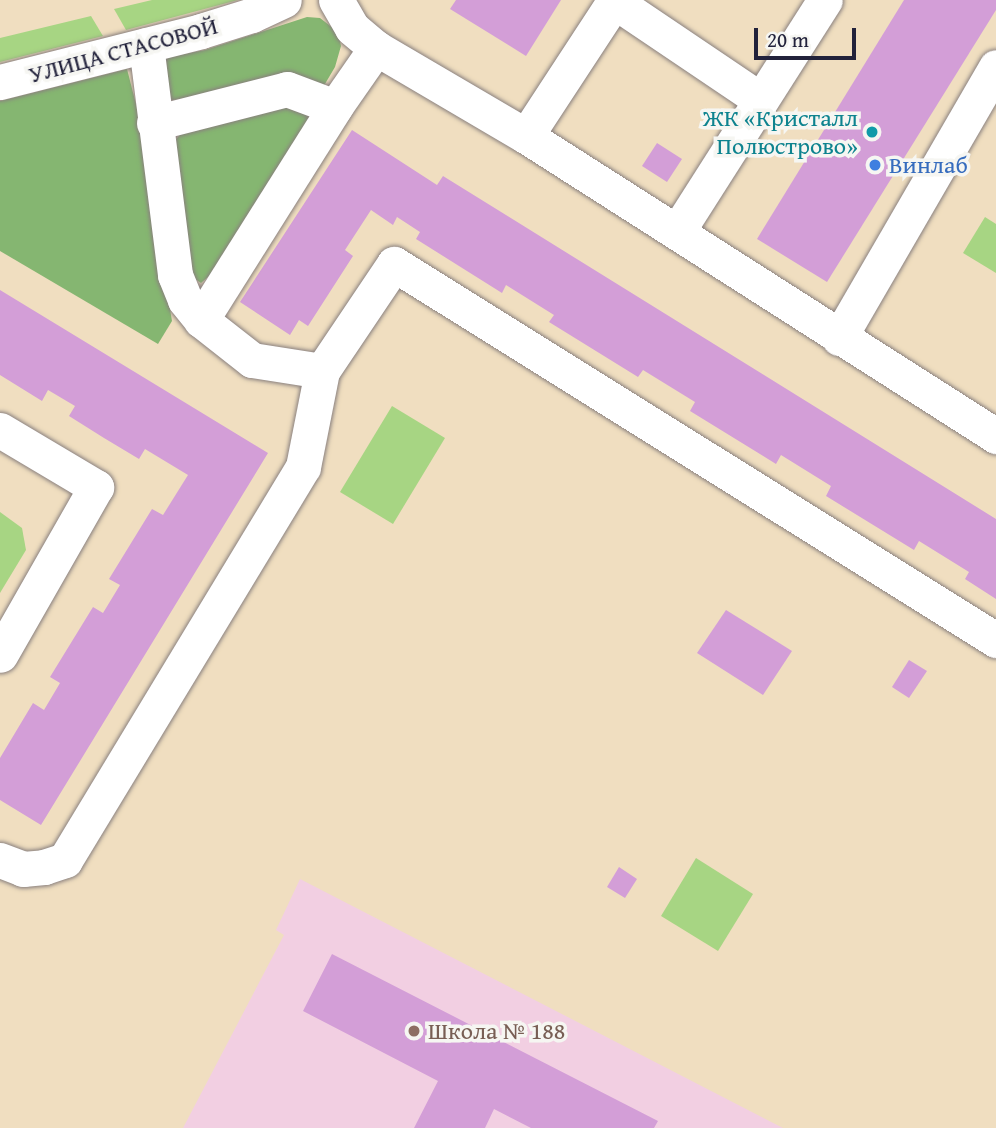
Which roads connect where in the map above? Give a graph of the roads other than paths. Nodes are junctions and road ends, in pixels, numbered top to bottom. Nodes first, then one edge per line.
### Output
1 (284, 0) edge
2 (336, 0) edge
3 (614, 1) edge
4 (821, 1) edge
5 (146, 45) junction
6 (376, 48) junction
7 (996, 67) edge
8 (0, 82) edge
9 (761, 100) junction
10 (335, 107) junction
11 (154, 123) junction
12 (526, 136) junction
13 (677, 232) junction
14 (201, 320) junction
15 (838, 338) junction
16 (322, 371) junction
17 (0, 430) edge
18 (996, 436) edge
19 (996, 640) edge
20 (0, 655) edge
21 (0, 860) edge

1 - 5 street, УЛИЦА СТАСОВОЙ
2 - 6 street
3 - 9 street
3 - 12 street
4 - 9 street
5 - 8 street, УЛИЦА СТАСОВОЙ
5 - 11 street
6 - 10 street
6 - 12 street
7 - 15 street
9 - 13 street
10 - 11 street
10 - 14 street
11 - 14 street
12 - 13 street
13 - 15 street
14 - 16 street
15 - 18 street
16 - 19 street
16 - 21 street
17 - 20 street

